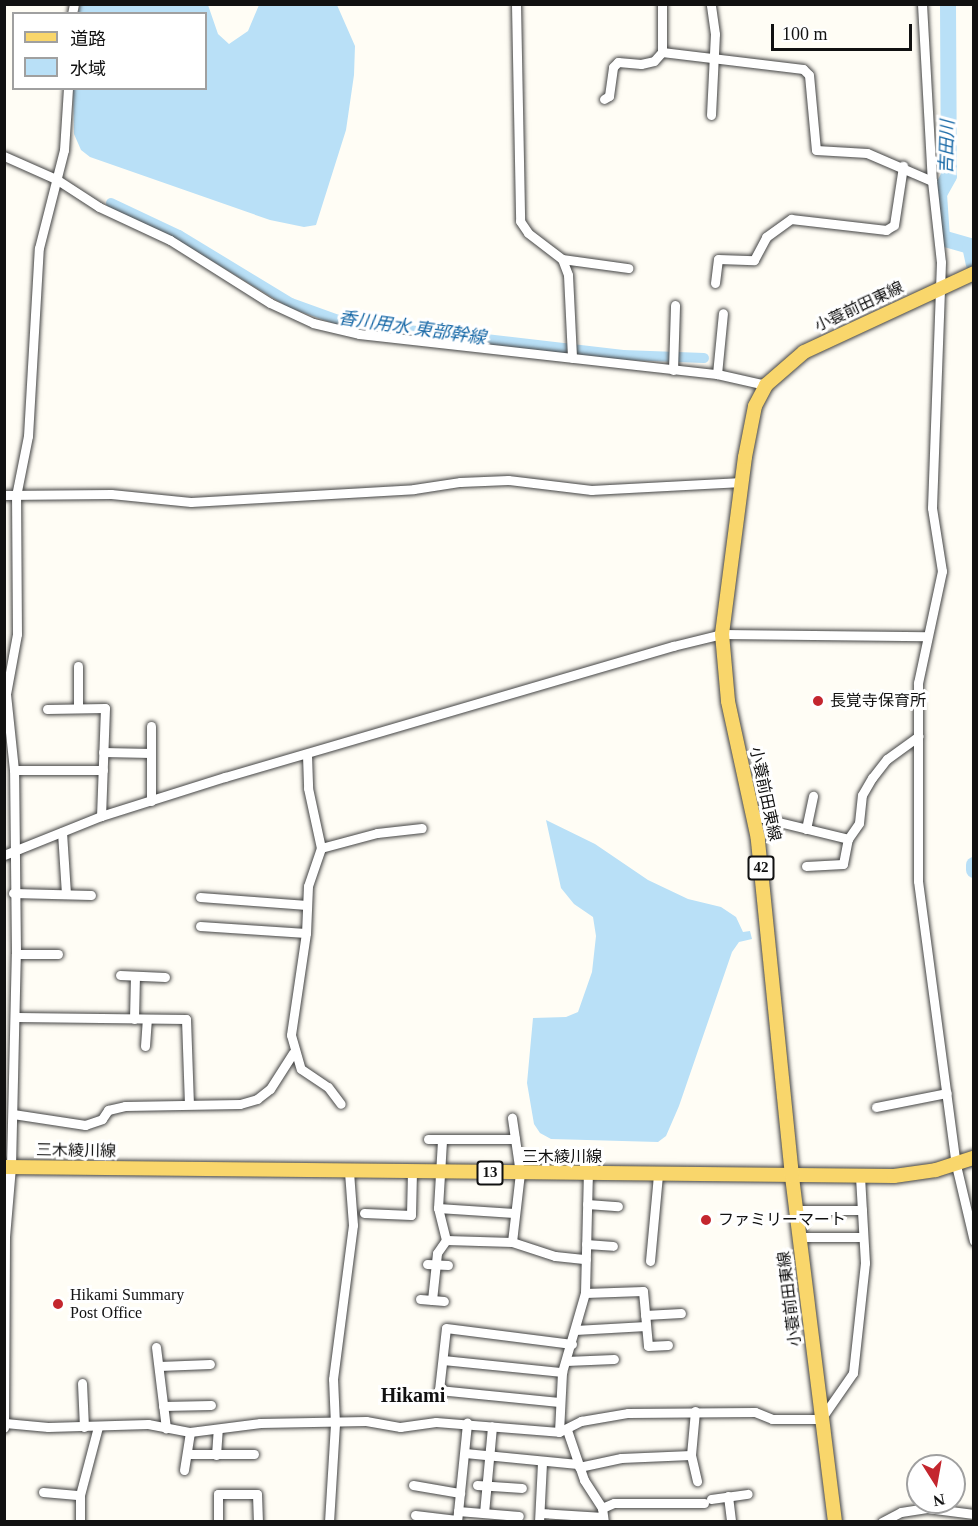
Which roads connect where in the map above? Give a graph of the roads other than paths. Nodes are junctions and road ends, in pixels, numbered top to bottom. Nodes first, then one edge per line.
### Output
1 (516, 4) edge
2 (662, 4) edge
3 (711, 4) edge
4 (922, 4) edge
5 (662, 52) junction
6 (713, 57) junction
7 (68, 90) edge
8 (604, 99) dead end
9 (711, 115) dead end
10 (4, 156) edge
11 (903, 166) junction
12 (56, 179) junction
13 (932, 181) junction
14 (562, 259) junction
15 (628, 268) dead end
16 (974, 273) edge
17 (715, 283) dead end
18 (944, 287) junction
19 (675, 305) dead end
20 (723, 313) dead end
21 (572, 352) junction
22 (674, 363) junction
23 (717, 374) junction
24 (766, 385) junction
25 (742, 482) junction
26 (4, 495) edge
27 (16, 496) junction
28 (722, 634) junction
29 (927, 636) junction
30 (78, 666) dead end
31 (78, 708) junction
32 (47, 709) dead end
33 (151, 726) dead end
34 (919, 736) junction
35 (103, 752) junction
36 (151, 753) junction
37 (307, 755) junction
38 (14, 770) junction
39 (103, 770) junction
40 (813, 796) dead end
41 (151, 801) junction
42 (9, 807) edge
43 (101, 816) junction
44 (754, 816) junction
45 (422, 828) dead end
46 (806, 829) junction
47 (62, 832) junction
48 (848, 839) junction
49 (321, 848) junction
50 (9, 854) edge
51 (806, 866) dead end
52 (13, 893) junction
53 (66, 894) junction
54 (91, 895) dead end
55 (200, 897) dead end
56 (307, 904) junction
57 (200, 926) dead end
58 (306, 933) junction
59 (16, 954) junction
60 (58, 954) dead end
61 (120, 975) dead end
62 (135, 976) junction
63 (165, 977) dead end
64 (16, 1017) junction
65 (134, 1019) junction
66 (147, 1019) junction
67 (145, 1046) dead end
68 (293, 1053) junction
69 (947, 1093) junction
70 (189, 1104) junction
71 (341, 1104) dead end
72 (876, 1107) dead end
73 (14, 1114) junction
74 (512, 1118) dead end
75 (428, 1139) dead end
76 (515, 1139) junction
77 (442, 1140) junction
78 (974, 1158) edge
79 (956, 1165) junction
80 (8, 1167) edge
81 (349, 1172) junction
82 (412, 1172) junction
83 (439, 1172) junction
84 (520, 1173) junction
85 (588, 1173) junction
86 (658, 1174) junction
87 (792, 1176) junction
88 (860, 1176) junction
89 (587, 1204) junction
90 (618, 1206) dead end
91 (438, 1208) junction
92 (796, 1210) junction
93 (862, 1210) junction
94 (364, 1213) dead end
95 (514, 1213) junction
96 (969, 1215) edge
97 (862, 1237) junction
98 (799, 1238) junction
99 (446, 1240) junction
100 (974, 1241) edge
101 (512, 1242) junction
102 (586, 1244) junction
103 (613, 1246) dead end
104 (586, 1259) junction
105 (650, 1261) dead end
106 (431, 1264) junction
107 (448, 1265) dead end
108 (585, 1293) junction
109 (420, 1299) dead end
110 (432, 1300) junction
111 (444, 1301) dead end
112 (681, 1313) dead end
113 (645, 1315) junction
114 (646, 1326) junction
115 (575, 1330) junction
116 (572, 1344) junction
117 (668, 1345) dead end
118 (156, 1347) dead end
119 (442, 1359) junction
120 (614, 1359) dead end
121 (566, 1360) junction
122 (210, 1364) dead end
123 (159, 1366) junction
124 (562, 1372) junction
125 (82, 1383) dead end
126 (560, 1402) junction
127 (211, 1405) dead end
128 (163, 1406) junction
129 (695, 1411) junction
130 (821, 1419) junction
131 (5, 1423) edge
132 (467, 1423) junction
133 (335, 1424) junction
134 (84, 1426) junction
135 (492, 1426) junction
136 (98, 1427) junction
137 (4, 1428) edge
138 (166, 1428) junction
139 (219, 1429) junction
140 (563, 1431) junction
141 (190, 1432) junction
142 (465, 1453) junction
143 (187, 1454) junction
144 (254, 1454) dead end
145 (488, 1454) junction
146 (216, 1455) junction
147 (691, 1455) junction
148 (542, 1463) junction
149 (578, 1466) junction
150 (184, 1470) dead end
151 (697, 1481) dead end
152 (413, 1485) dead end
153 (481, 1486) junction
154 (522, 1488) dead end
155 (43, 1492) dead end
156 (460, 1493) junction
157 (748, 1494) dead end
158 (80, 1495) junction
159 (728, 1497) junction
160 (484, 1513) junction
161 (974, 1514) edge
162 (415, 1515) dead end
163 (603, 1515) edge
164 (519, 1516) dead end
165 (539, 1517) edge
166 (457, 1518) edge
167 (80, 1521) edge
168 (218, 1521) edge
169 (258, 1521) edge
170 (329, 1521) edge
171 (731, 1521) edge
172 (835, 1521) edge
173 (882, 1521) edge

1 - 14 street
2 - 5 street
3 - 6 street
4 - 13 street
5 - 6 street
5 - 8 street
6 - 9 street
6 - 11 street
7 - 12 street
10 - 12 street
11 - 13 street
11 - 17 street
12 - 21 street
12 - 27 street
13 - 18 street
14 - 15 street
14 - 21 street
16 - 18 main road, 小蓑前田東線 / 42
18 - 24 main road, 小蓑前田東線 / 42
18 - 29 street
19 - 22 street
20 - 23 street
21 - 22 street
22 - 23 street
23 - 24 street
24 - 25 main road, 小蓑前田東線 / 42
25 - 27 street
25 - 28 main road, 小蓑前田東線 / 42
26 - 27 street
27 - 38 street
28 - 29 street
28 - 37 street
28 - 44 main road, 小蓑前田東線 / 42
29 - 34 street
30 - 31 street
31 - 32 street
31 - 35 street
33 - 36 street
34 - 48 street
34 - 69 street
35 - 36 street
35 - 39 street
36 - 41 street
37 - 41 street
37 - 49 street
38 - 39 street
38 - 42 street
39 - 43 street
40 - 46 street
41 - 43 street
42 - 50 street
43 - 47 street
44 - 46 street
44 - 87 main road, 小蓑前田東線 / 42
45 - 49 street
46 - 48 street
47 - 50 street
47 - 53 street
48 - 51 street
49 - 56 street
50 - 52 street
52 - 53 street
52 - 59 street
53 - 54 street
55 - 56 street
56 - 58 street
57 - 58 street
58 - 68 street
59 - 60 street
59 - 64 street
61 - 62 street
62 - 63 street
62 - 65 street
64 - 65 street
64 - 73 street
65 - 66 street
66 - 67 street
66 - 70 street
68 - 70 street
68 - 71 street
69 - 72 street
69 - 79 street
70 - 73 street
73 - 80 street
74 - 76 street
75 - 77 street
76 - 77 street
76 - 84 street
77 - 83 street
78 - 79 main road, 三木綾川線 / 13
79 - 88 main road, 三木綾川線 / 13
79 - 96 street
80 - 81 main road, 三木綾川線 / 13
80 - 131 street
81 - 82 main road, 三木綾川線 / 13
81 - 133 street
82 - 83 main road, 三木綾川線 / 13
82 - 94 street
83 - 84 main road, 三木綾川線 / 13
83 - 91 street
84 - 85 main road, 三木綾川線 / 13
84 - 95 street
85 - 86 main road, 三木綾川線 / 13
85 - 89 street
86 - 87 main road, 三木綾川線 / 13
86 - 105 street
87 - 88 main road, 三木綾川線 / 13
87 - 92 main road, 小蓑前田東線 / 42
88 - 93 street
89 - 90 street
89 - 102 street
91 - 95 street
91 - 99 street
92 - 93 street
92 - 98 main road, 小蓑前田東線 / 42
93 - 97 street
95 - 101 street
96 - 100 street
97 - 98 street
97 - 130 street
98 - 130 main road, 小蓑前田東線 / 42
99 - 101 street
99 - 106 street
101 - 104 street
102 - 103 street
102 - 104 street
104 - 108 street
106 - 107 street
106 - 110 street
108 - 113 street
108 - 115 street
109 - 110 street
110 - 111 street
112 - 113 street
113 - 114 street
114 - 115 street
114 - 117 street
115 - 116 street
116 - 119 street
116 - 121 street
118 - 123 street
119 - 124 street
119 - 126 street
120 - 121 street
121 - 124 street
122 - 123 street
123 - 128 street
124 - 126 street
125 - 134 street
126 - 140 street
127 - 128 street
128 - 138 street
129 - 130 street
129 - 140 street
129 - 147 street
130 - 172 main road, 小蓑前田東線 / 42
131 - 134 street
131 - 137 street
132 - 133 street
132 - 135 street
132 - 142 street
133 - 139 street
133 - 170 street
134 - 136 street
135 - 140 street
135 - 145 street
136 - 138 street
136 - 158 street
138 - 141 street
139 - 141 street
139 - 146 street
140 - 149 street
141 - 143 street
142 - 145 street
142 - 156 street
143 - 146 street
143 - 150 street
144 - 146 street
145 - 148 street
145 - 153 street
147 - 149 street
147 - 151 street
148 - 149 street
148 - 165 street
149 - 163 street
152 - 156 street
153 - 154 street
153 - 160 street
155 - 158 street
156 - 166 street
157 - 159 street
158 - 167 street
159 - 163 street
159 - 171 street
160 - 164 street
160 - 166 street
161 - 173 street
162 - 166 street
163 - 165 street
168 - 169 street

